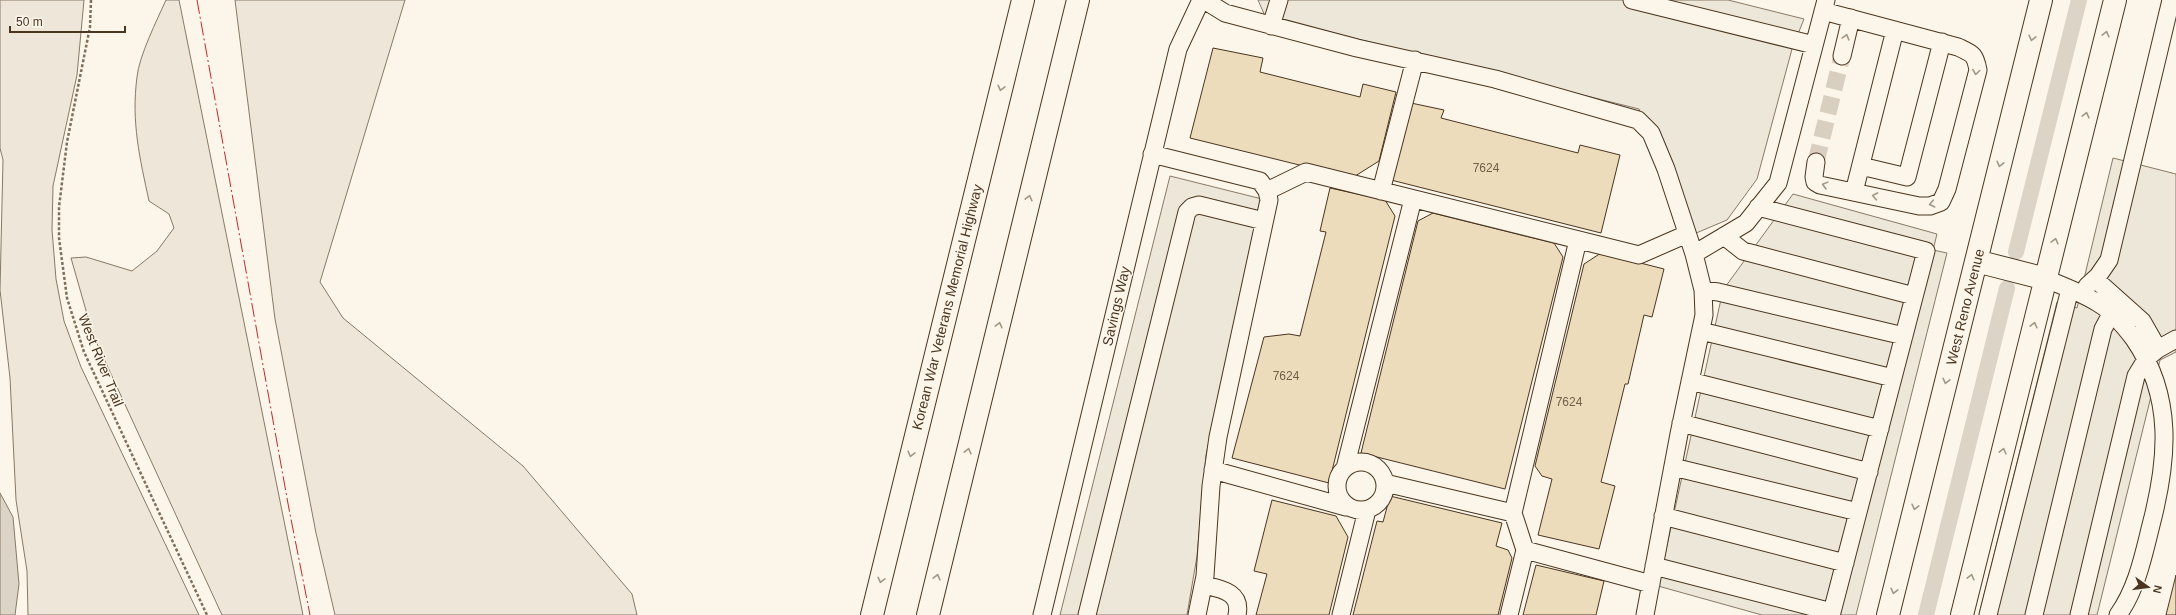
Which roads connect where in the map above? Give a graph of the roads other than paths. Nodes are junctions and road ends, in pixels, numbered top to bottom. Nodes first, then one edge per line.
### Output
1 (1017, 0) edge
2 (1023, 0) edge
3 (1078, 0) edge
4 (1088, 0) edge
5 (1202, 0) edge
6 (1278, 0) edge
7 (1632, 0) edge
8 (2041, 0) edge
9 (2115, 0) edge
10 (2172, 0) edge
11 (1824, 5) edge
12 (1852, 18) junction
13 (1271, 26) junction
14 (1894, 30) junction
15 (1942, 42) junction
16 (1814, 45) junction
17 (1011, 50) junction
18 (1842, 56) tunnel mouth
19 (1415, 60) junction
20 (1058, 79) junction
21 (1152, 154) junction
22 (1816, 162) tunnel mouth
23 (1861, 166) junction
24 (1267, 190) junction
25 (1381, 191) junction
26 (1854, 192) junction
27 (1413, 199) junction
28 (1758, 207) junction
29 (1264, 221) junction
30 (1687, 234) junction
31 (1724, 236) junction
32 (1578, 240) junction
33 (1694, 254) junction
34 (1976, 262) junction
35 (2046, 279) junction
36 (2095, 279) junction
37 (1703, 290) junction
38 (2075, 291) junction
39 (1914, 296) junction
40 (2111, 314) junction
41 (1701, 331) junction
42 (1904, 336) junction
43 (2176, 339) edge
44 (2153, 354) junction
45 (1893, 378) junction
46 (1690, 381) junction
47 (1681, 423) junction
48 (1880, 428) junction
49 (1673, 467) junction
50 (1345, 468) junction
51 (1214, 470) junction
52 (1869, 472) junction
53 (1385, 484) junction
54 (1346, 507) junction
55 (1367, 510) junction
56 (1858, 512) junction
57 (1513, 514) junction
58 (1663, 516) junction
59 (1525, 550) junction
60 (1845, 563) junction
61 (1654, 566) junction
62 (1651, 584) junction
63 (1204, 585) junction
64 (872, 615) edge
65 (928, 615) edge
66 (1042, 615) edge
67 (1087, 615) edge
68 (1197, 615) edge
69 (1237, 615) edge
70 (1341, 615) edge
71 (1509, 615) edge
72 (1645, 615) edge
73 (1888, 615) edge
74 (1962, 615) edge
75 (1988, 615) edge
76 (2034, 615) edge
77 (2079, 615) edge
78 (2118, 615) edge

1 - 17 main road
2 - 17 main road, Korean War Veterans Memorial Highway
3 - 20 main road
4 - 20 main road
5 - 13 street
5 - 21 street, Savings Way
6 - 13 street
7 - 16 street
8 -> 34 main road, West Reno Avenue
35 -> 9 main road
10 - 36 street
11 - 12 street
11 - 16 street
12 - 14 street
18 -> 12 street
13 - 19 street
14 - 15 street
14 - 23 street
15 - 23 street
15 -> 26 street
16 - 28 street
17 -> 64 main road, Korean War Veterans Memorial Highway
19 - 25 street
19 - 30 street
65 -> 20 main road
21 - 24 street
21 - 66 street, Savings Way
26 -> 22 street
23 - 26 street
24 - 25 street
24 - 29 street
25 - 27 street
27 - 32 street
27 - 50 street
28 - 31 street
28 - 39 street
29 - 51 street
29 - 67 street
30 - 32 street
30 - 33 street
31 - 33 street
31 - 39 street
32 - 57 street
33 - 37 street
34 - 35 main road
34 -> 73 main road, West Reno Avenue
35 - 38 street
74 -> 35 main road
36 - 38 street
36 - 44 street
37 - 41 street
37 - 42 street
38 - 40 street
38 - 75 street
39 - 42 street
40 - 44 street
40 - 76 street
41 - 45 street
41 - 46 street
42 - 45 street
43 - 44 street
44 - 77 street
44 - 78 street
45 - 48 street
46 - 47 street
46 - 48 street
47 - 49 street
47 - 52 street
48 - 52 street
49 - 56 street
49 - 58 street
50 - 53 street
50 - 54 street
51 - 54 street
51 - 63 street
52 - 56 street
53 - 55 street
53 - 57 street
54 - 55 street
55 - 70 street
56 - 60 street
57 - 59 street
58 - 60 street
58 - 61 street
59 - 62 street
59 - 71 street
60 - 61 street
61 - 62 street
62 - 72 street
63 - 68 street
63 - 69 street

